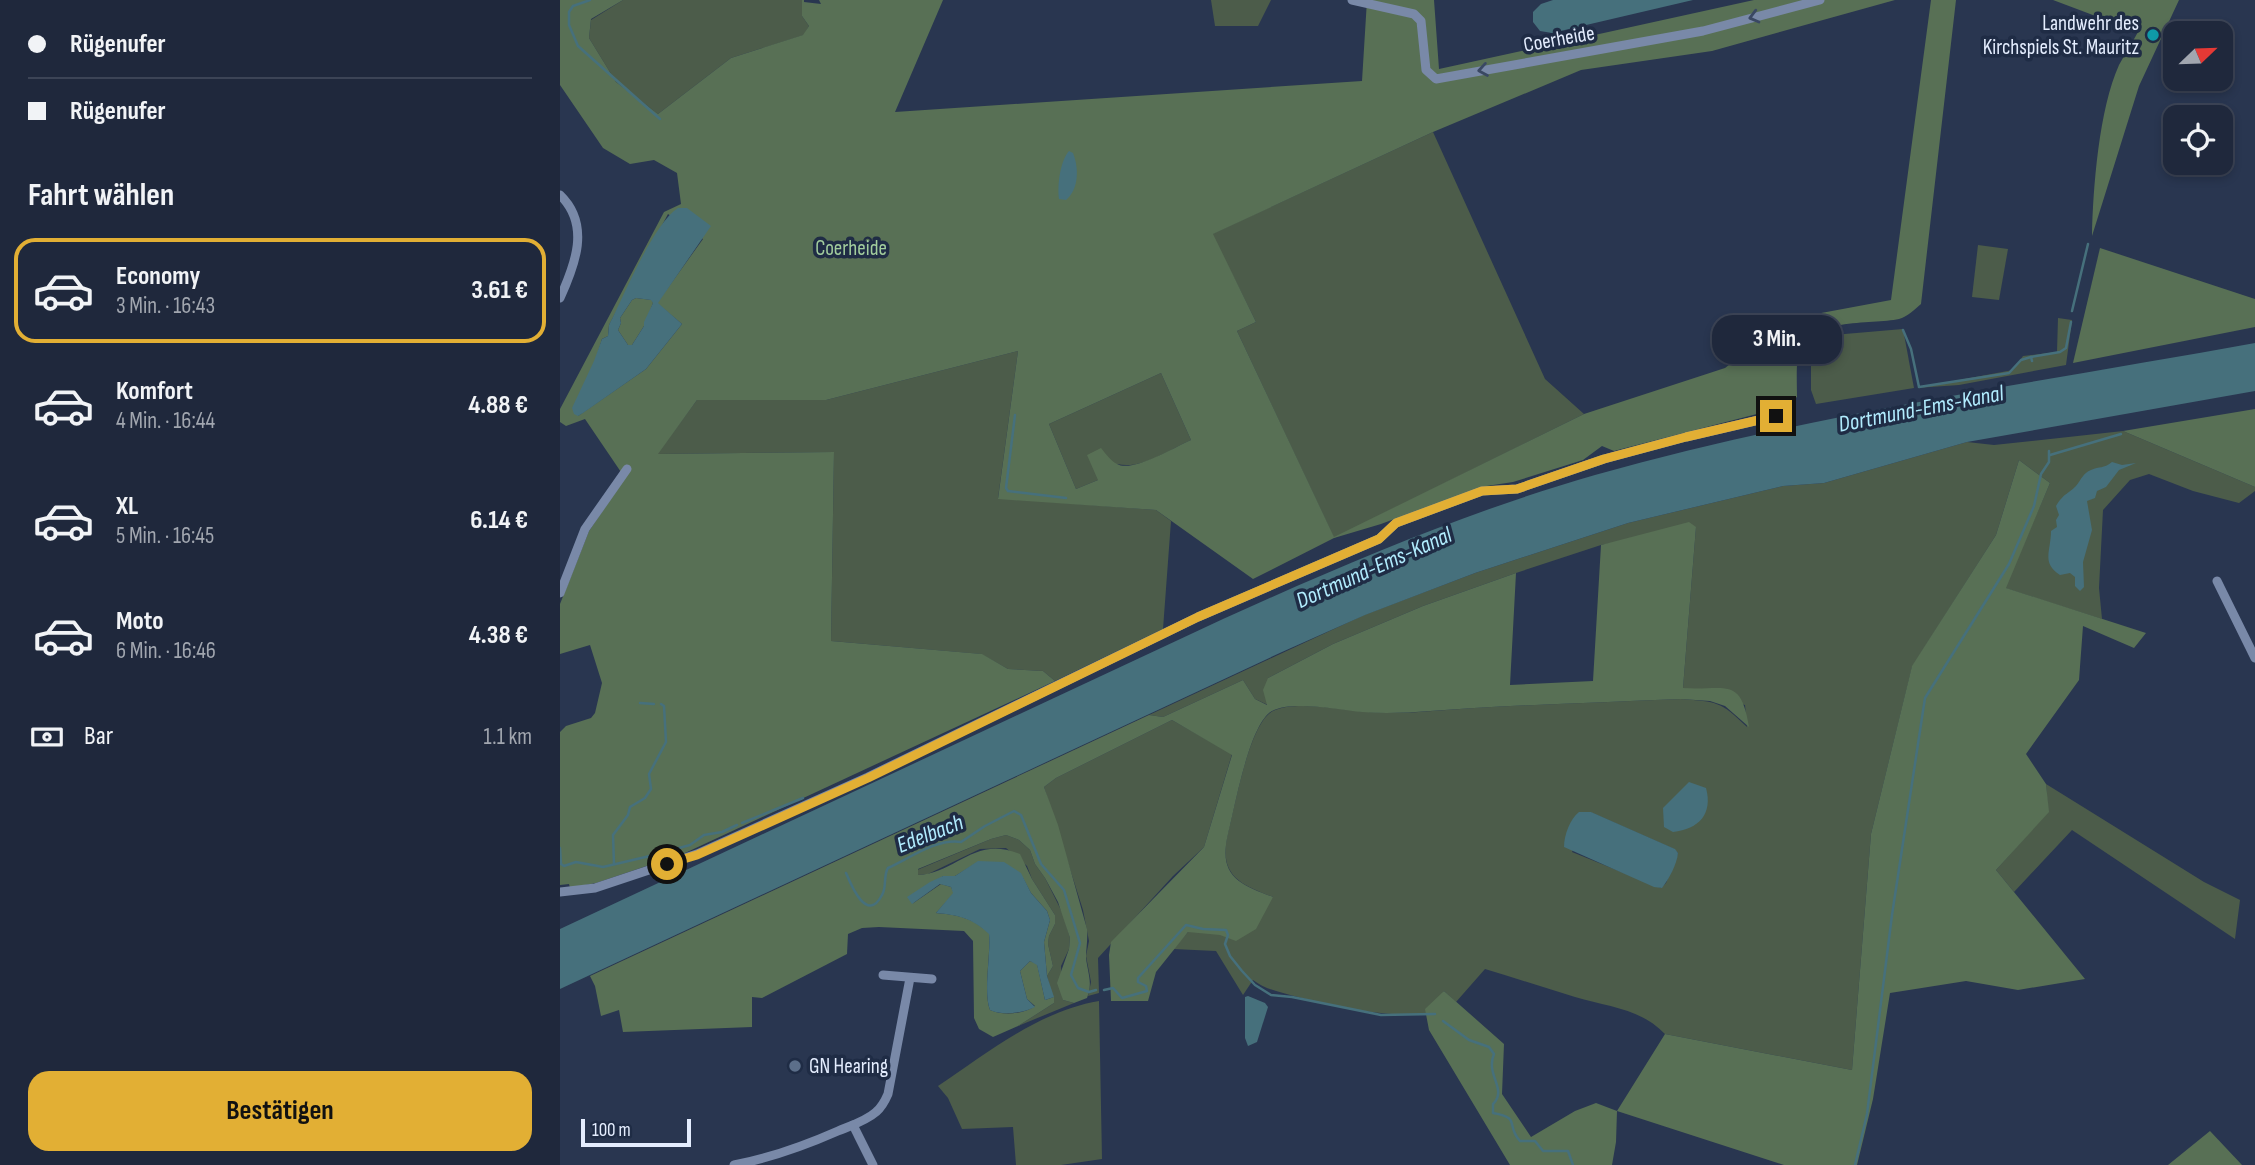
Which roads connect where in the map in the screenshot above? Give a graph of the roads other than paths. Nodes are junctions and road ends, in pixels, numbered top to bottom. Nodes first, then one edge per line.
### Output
1 (1352, 0) edge
2 (1820, 0) edge
3 (560, 195) edge
4 (560, 298) edge
5 (1776, 416) dead end
6 (627, 469) dead end
7 (2217, 581) dead end
8 (560, 593) edge
9 (2255, 657) edge
10 (560, 892) edge
11 (883, 975) dead end
12 (910, 978) junction
13 (932, 979) dead end
14 (853, 1125) junction
15 (734, 1165) edge
16 (873, 1165) edge

2 -> 1 street, Coerheide
3 - 4 street
5 - 10 street
6 - 8 street
7 - 9 street
11 - 12 street
12 - 13 street
12 - 14 street
14 - 15 street
14 - 16 street

